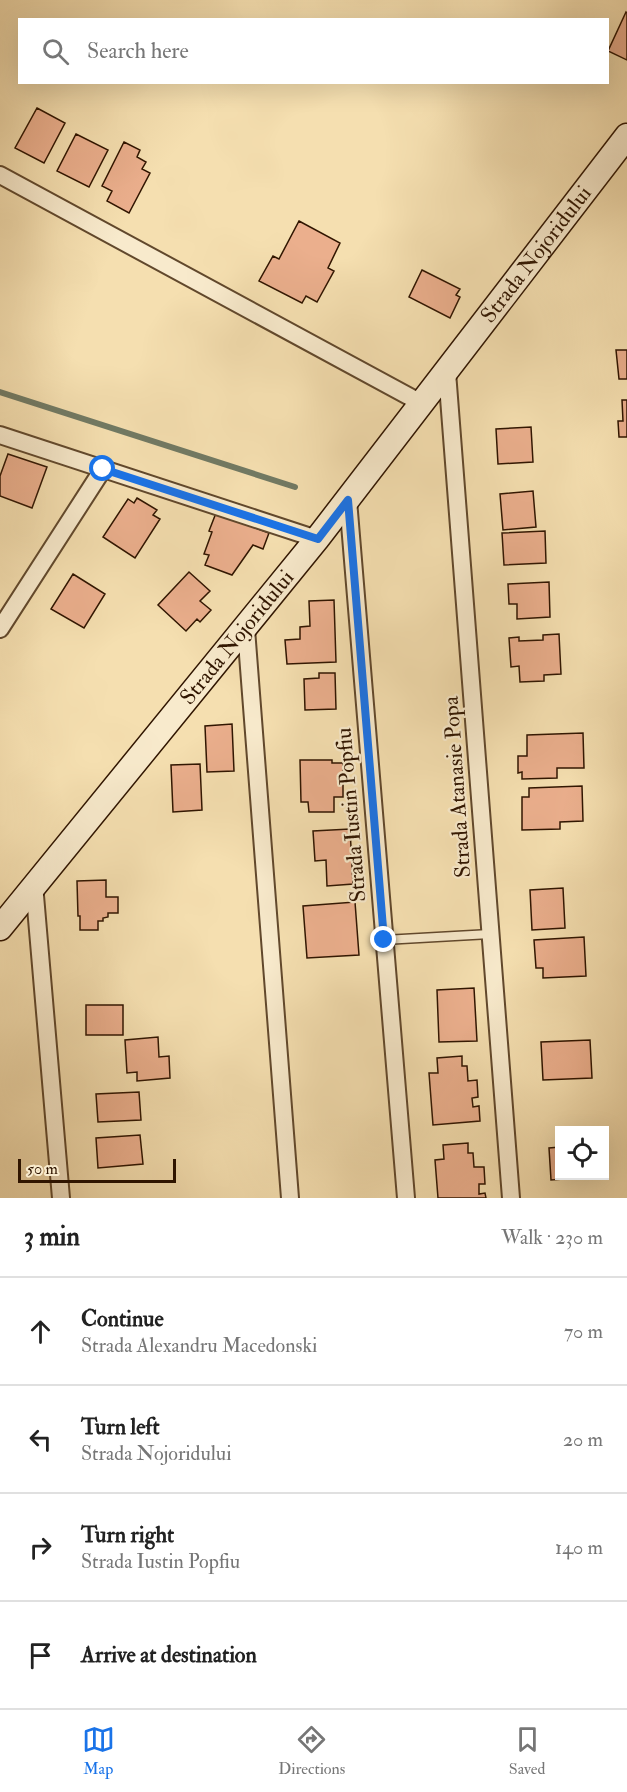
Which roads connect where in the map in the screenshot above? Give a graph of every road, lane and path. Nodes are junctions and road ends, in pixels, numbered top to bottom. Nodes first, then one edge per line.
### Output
1 (627, 136) edge
2 (0, 175) edge
3 (447, 372) junction
4 (423, 404) junction
5 (0, 435) edge
6 (103, 469) junction
7 (348, 500) junction
8 (318, 539) junction
9 (246, 628) junction
10 (0, 629) edge
11 (34, 884) junction
12 (0, 928) edge
13 (490, 934) junction
14 (384, 940) junction
15 (61, 1198) edge
16 (290, 1198) edge
17 (406, 1198) edge
18 (511, 1198) edge

1 - 3 main road, Strada Nojoridului
2 - 4 street
3 - 4 main road, Strada Nojoridului
3 - 13 street, Strada Atanasie Popa
4 - 7 main road, Strada Nojoridului
5 - 6 street
6 - 8 street
6 - 10 street
7 - 8 main road, Strada Nojoridului
7 - 14 street, Strada Iustin Popfiu
8 - 9 main road, Strada Nojoridului
9 - 11 main road, Strada Nojoridului
9 - 16 street
11 - 12 main road, Strada Nojoridului
11 - 15 street
13 - 14 lane
13 - 18 street, Strada Atanasie Popa
14 - 17 street, Strada Iustin Popfiu

